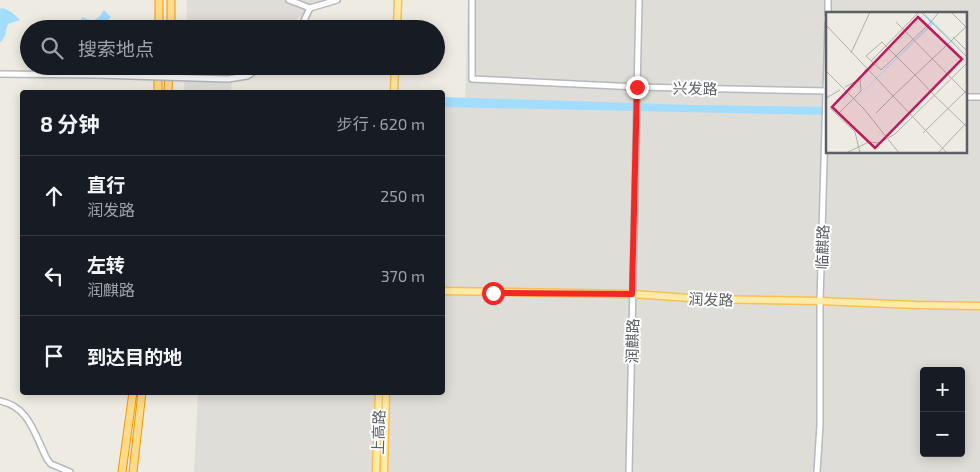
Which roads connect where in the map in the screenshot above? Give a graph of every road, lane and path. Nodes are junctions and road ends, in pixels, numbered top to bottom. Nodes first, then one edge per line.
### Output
1 (159, 0) edge
2 (171, 0) edge
3 (289, 0) edge
4 (337, 0) edge
5 (398, 0) edge
6 (472, 0) edge
7 (639, 0) edge
8 (310, 8) junction
9 (159, 20) edge
10 (170, 20) edge
11 (304, 20) edge
12 (397, 20) edge
13 (0, 74) edge
14 (20, 74) edge
15 (98, 75) edge
16 (158, 75) edge
17 (169, 75) edge
18 (249, 75) edge
19 (395, 75) edge
20 (637, 87) junction
21 (158, 90) edge
22 (168, 90) edge
23 (394, 90) edge
24 (826, 92) edge
25 (826, 122) edge
26 (445, 291) edge
27 (632, 294) junction
28 (820, 301) junction
29 (980, 306) edge
30 (133, 395) edge
31 (142, 395) edge
32 (379, 395) edge
33 (386, 395) edge
34 (0, 401) edge
35 (70, 472) edge
36 (122, 472) edge
37 (133, 472) edge
38 (376, 472) edge
39 (384, 472) edge
40 (629, 472) edge
41 (817, 472) edge

1 - 9 highway
2 - 10 highway
3 - 8 street
4 - 8 street
5 - 12 main road
6 - 20 street, 兴发路
7 - 20 street, 润麒路
8 - 11 street
13 - 14 street, bridge
15 - 18 street, bridge
16 - 21 highway
17 - 22 highway
19 - 23 main road
20 - 24 street, 兴发路
20 - 27 street, 润麒路
25 - 28 street, 临麒路
26 - 27 main road, 润发路
27 - 28 main road, 润发路
27 - 40 street, 润麒路
28 - 29 main road, 润发路
28 - 41 street, 临麒路
30 - 36 highway
31 - 37 highway
32 - 38 main road, 上高路
33 - 39 main road, 上高路
34 - 35 street

